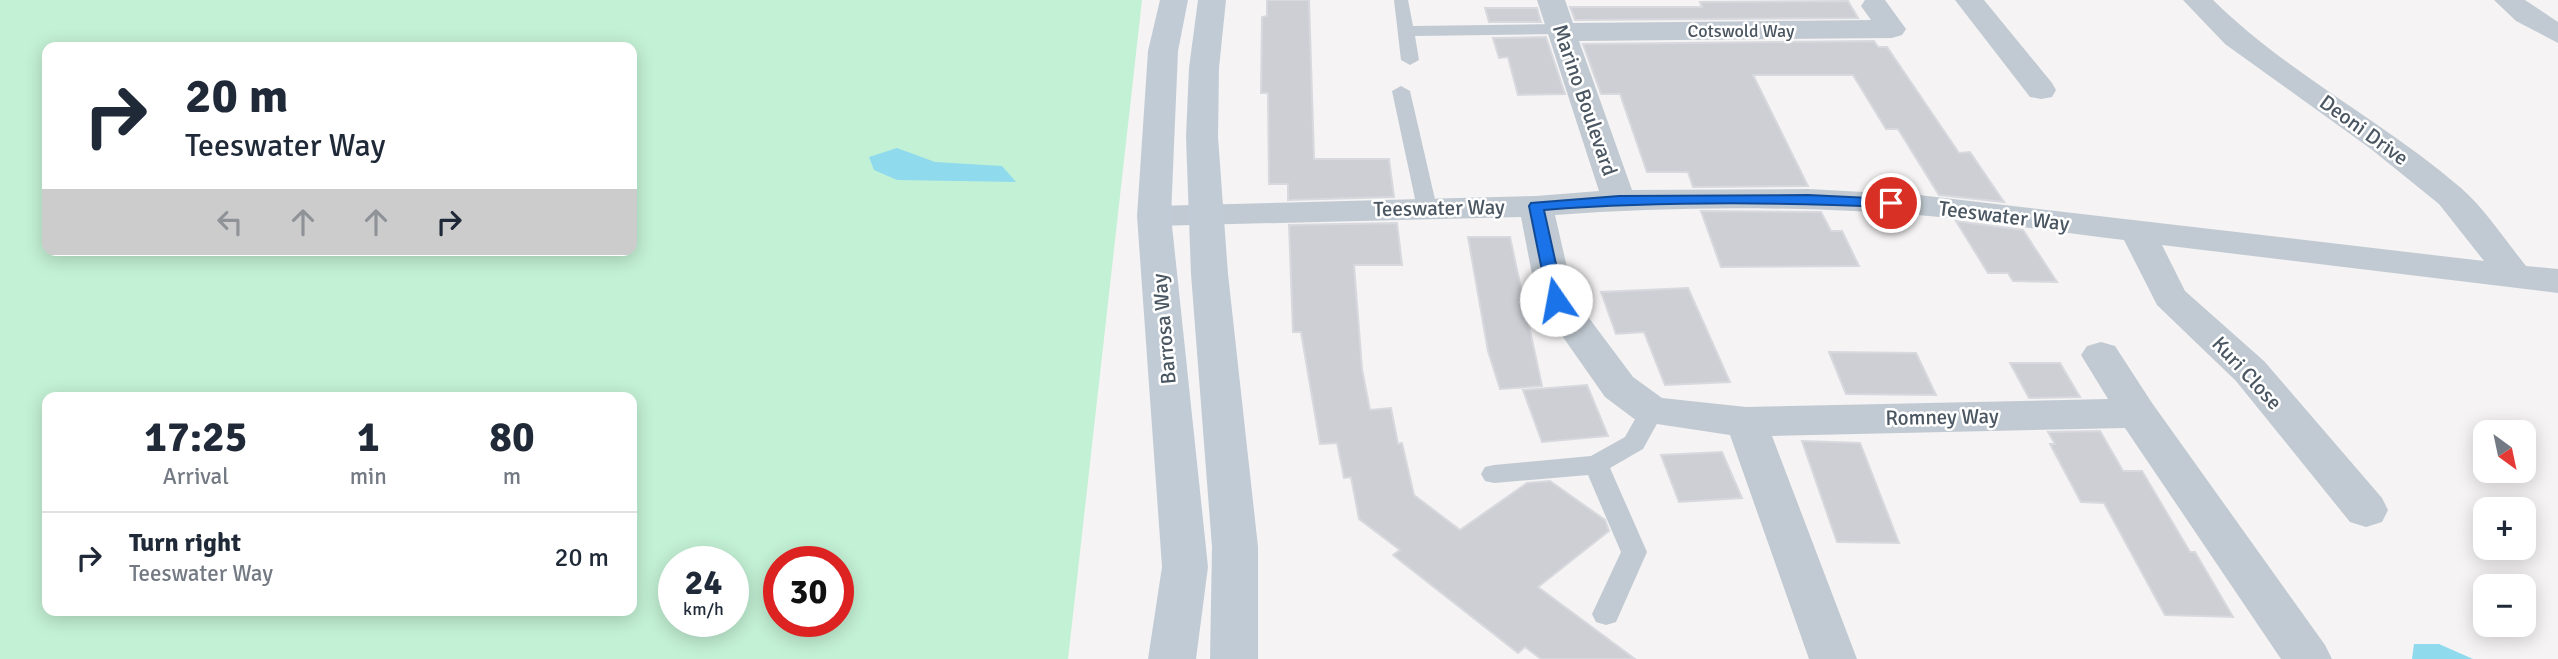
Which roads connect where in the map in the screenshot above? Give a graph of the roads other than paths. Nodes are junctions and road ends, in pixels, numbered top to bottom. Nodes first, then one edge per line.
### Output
1 (1174, 0) edge
2 (1212, 0) edge
3 (1551, 0) edge
4 (1969, 0) edge
5 (2197, 0) edge
6 (2508, 0) edge
7 (1401, 2) dead end
8 (1875, 6) dead end
9 (1405, 31) junction
10 (1561, 31) junction
11 (2558, 34) edge
12 (1410, 60) dead end
13 (2041, 90) dead end
14 (1401, 92) dead end
15 (1619, 200) junction
16 (1536, 206) junction
17 (1427, 208) junction
18 (1204, 214) junction
19 (1154, 216) junction
20 (2138, 232) junction
21 (2516, 277) junction
22 (2558, 281) edge
23 (2101, 355) dead end
24 (1652, 411) junction
25 (2137, 413) junction
26 (1746, 422) junction
27 (1596, 466) junction
28 (1494, 474) dead end
29 (2366, 510) dead end
30 (1606, 614) dead end
31 (1172, 659) edge
32 (1234, 659) edge
33 (1833, 659) edge
34 (2308, 659) edge

1 - 19 street, Barrosa Way
2 - 18 street
3 - 10 street, Marino Boulevard
4 - 13 street
5 - 21 street, Deoni Drive
6 - 11 street
7 - 9 lane
8 - 10 street, Cotswold Way
9 - 10 lane
9 - 12 lane
10 - 15 street, Marino Boulevard
14 - 17 lane
15 - 16 street, Teeswater Way
15 - 20 street, Teeswater Way
16 - 17 street, Teeswater Way
16 - 24 street, Romney Way
17 - 18 street, Teeswater Way
18 - 19 street, Teeswater Way
18 - 32 street
19 - 31 street, Barrosa Way
20 - 21 street, Teeswater Way
20 - 29 street, Kuri Close
21 - 22 street, Teeswater Way
23 - 25 street
24 - 26 street, Romney Way
24 - 27 lane
25 - 26 street, Romney Way
25 - 34 street
26 - 33 street
27 - 28 lane
27 - 30 lane

